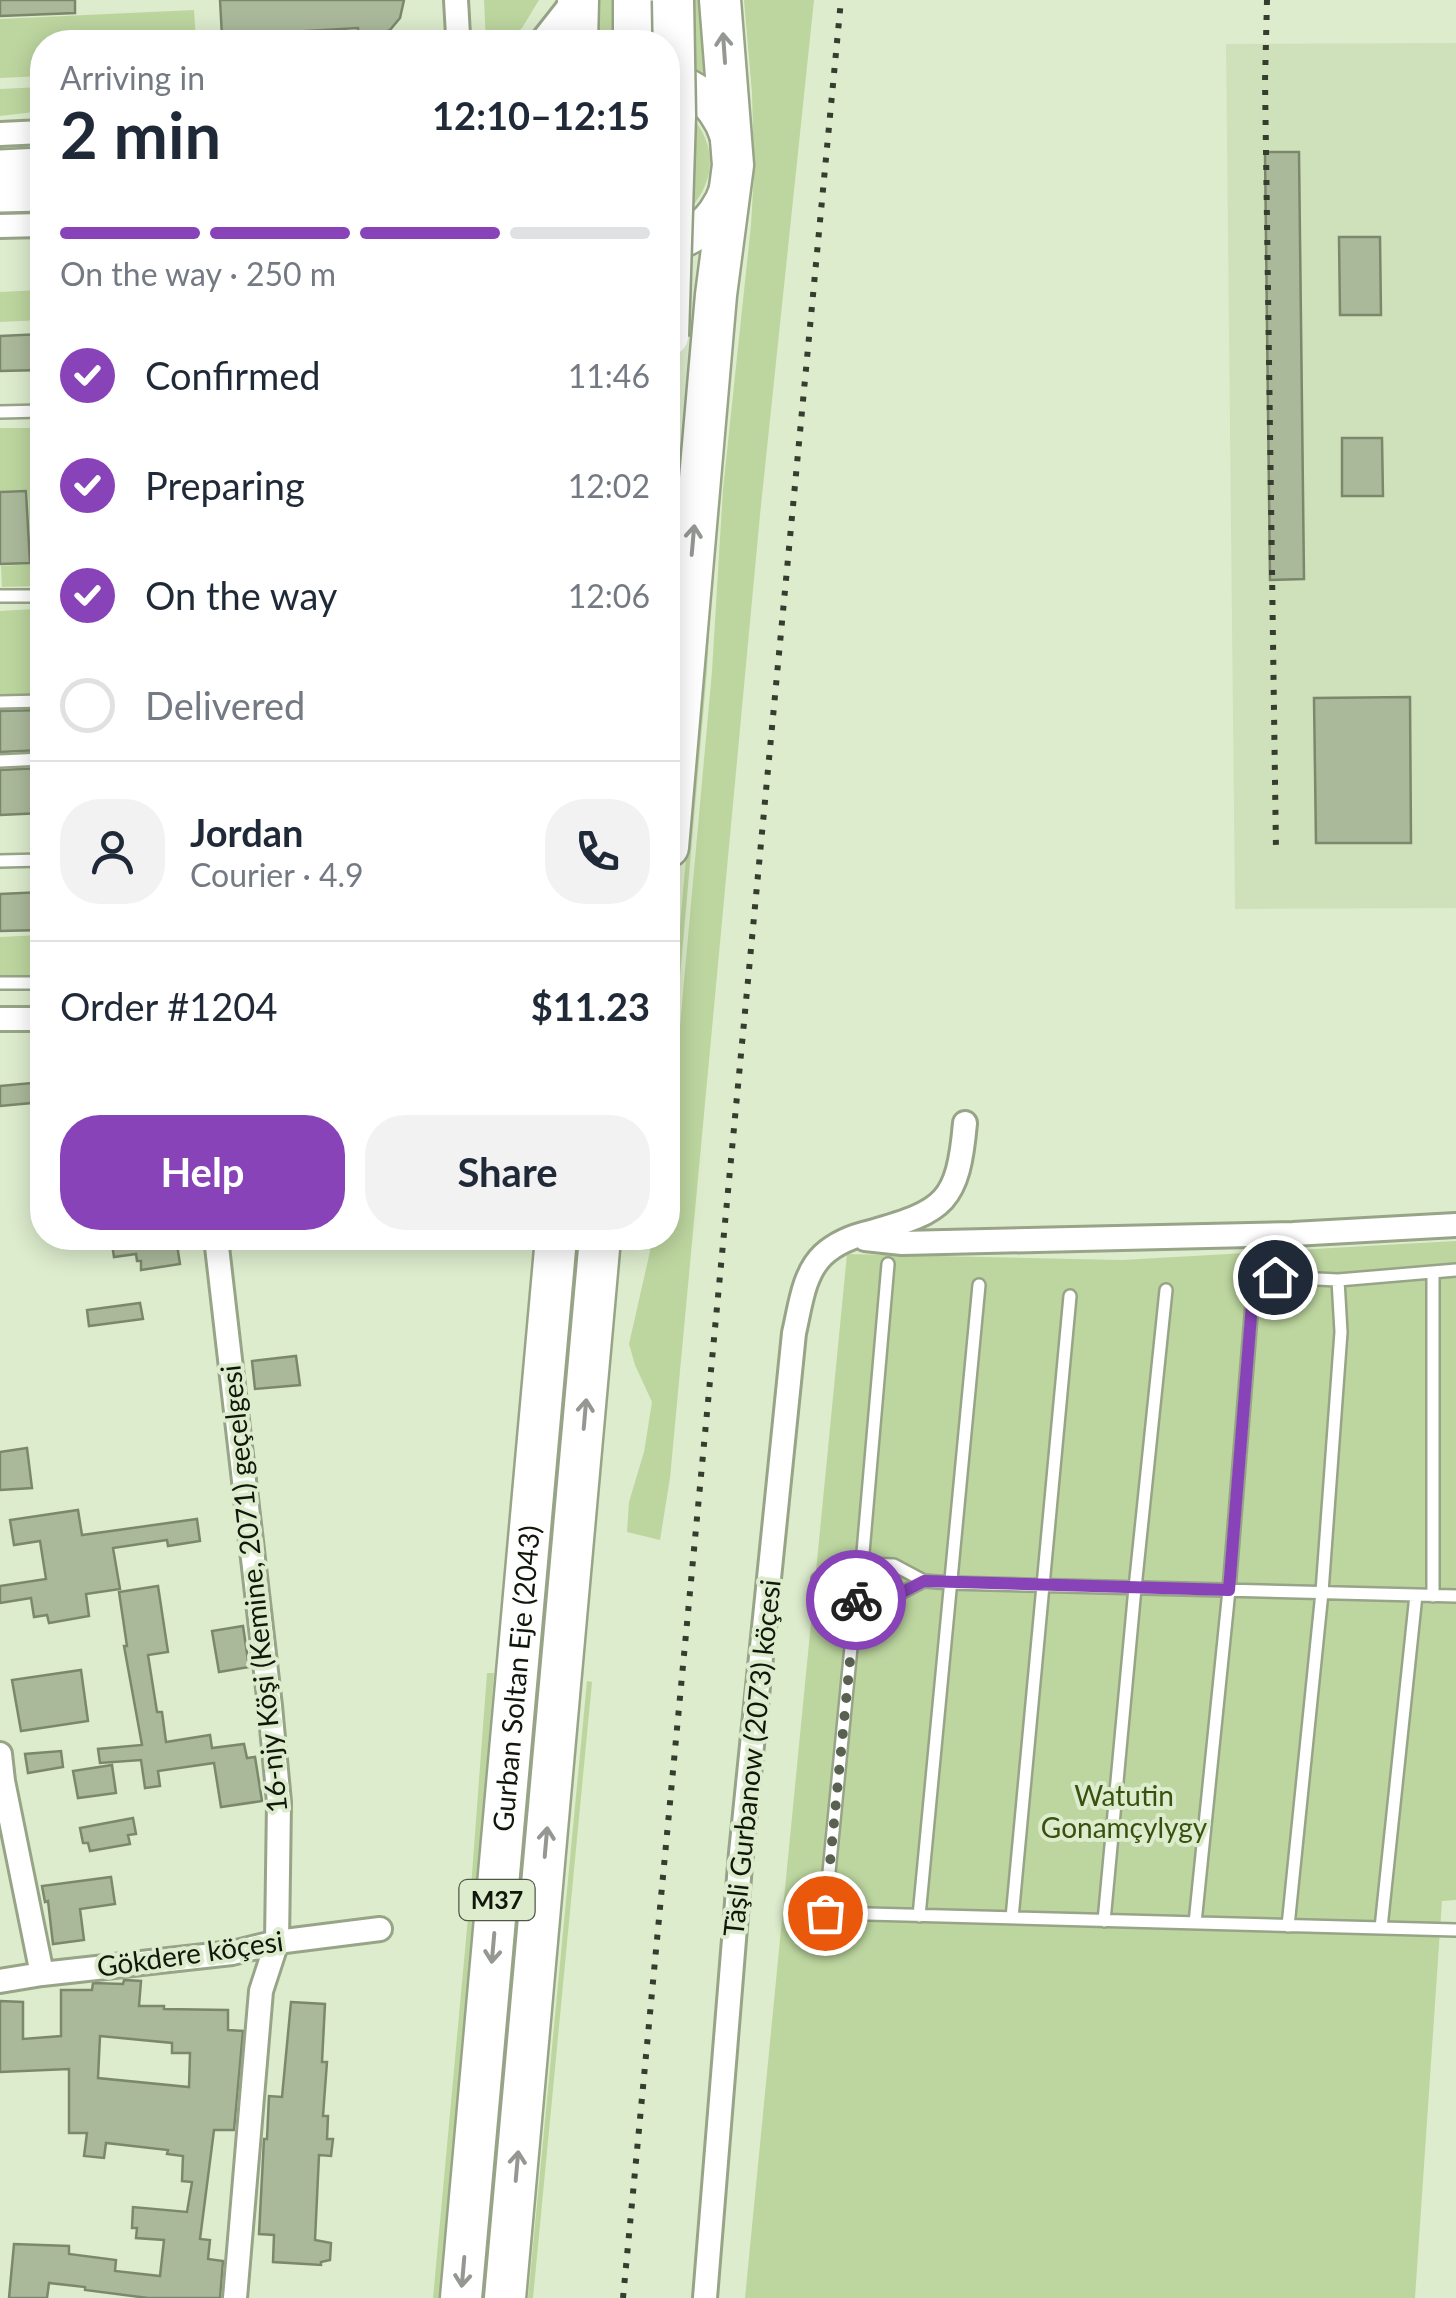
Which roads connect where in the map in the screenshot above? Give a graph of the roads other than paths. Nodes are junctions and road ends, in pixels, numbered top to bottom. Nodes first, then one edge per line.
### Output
1 (456, 0) edge
2 (576, 0) edge
3 (634, 0) edge
4 (674, 0) edge
5 (720, 0) edge
6 (458, 30) edge
7 (551, 30) edge
8 (577, 30) edge
9 (634, 30) edge
10 (674, 30) edge
11 (680, 85) edge
12 (30, 133) edge
13 (0, 134) edge
14 (733, 166) junction
15 (30, 167) edge
16 (0, 168) edge
17 (30, 193) edge
18 (0, 194) edge
19 (30, 225) edge
20 (0, 226) edge
21 (680, 239) edge
22 (30, 411) edge
23 (0, 412) edge
24 (0, 596) edge
25 (30, 596) edge
26 (30, 701) edge
27 (0, 702) edge
28 (680, 708) edge
29 (30, 760) edge
30 (0, 761) edge
31 (30, 860) edge
32 (0, 861) edge
33 (0, 983) edge
34 (30, 983) edge
35 (0, 1019) edge
36 (30, 1019) edge
37 (964, 1123) dead end
38 (1456, 1225) edge
39 (848, 1238) junction
40 (217, 1250) edge
41 (535, 1250) edge
42 (555, 1250) edge
43 (599, 1250) edge
44 (615, 1250) edge
45 (888, 1264) dead end
46 (1456, 1270) edge
47 (1432, 1272) junction
48 (1338, 1280) junction
49 (979, 1285) dead end
50 (1166, 1290) dead end
51 (1070, 1296) dead end
52 (592, 1330) junction
53 (548, 1334) junction
54 (862, 1564) junction
55 (818, 1579) dead end
56 (834, 1579) junction
57 (924, 1581) junction
58 (951, 1583) junction
59 (1044, 1585) junction
60 (1135, 1588) junction
61 (1229, 1590) junction
62 (1322, 1592) junction
63 (1416, 1595) junction
64 (856, 1596) junction
65 (1433, 1596) junction
66 (1456, 1596) edge
67 (0, 1754) edge
68 (793, 1912) dead end
69 (825, 1913) junction
70 (919, 1916) junction
71 (1012, 1918) junction
72 (1104, 1921) junction
73 (1194, 1923) junction
74 (1288, 1926) junction
75 (1381, 1928) junction
76 (380, 1929) dead end
77 (1456, 1930) edge
78 (276, 1942) junction
79 (42, 1974) junction
80 (0, 1981) edge
81 (235, 2298) edge
82 (461, 2298) edge
83 (505, 2298) edge
84 (705, 2298) edge

1 - 6 street
2 - 7 street
2 - 8 highway
3 - 9 highway
4 - 10 highway, bridge
14 -> 5 highway
11 - 14 main road
12 - 13 street
14 - 21 main road
28 -> 14 highway
15 - 16 main road
17 - 18 main road
19 - 20 street
22 - 23 lane
24 - 25 lane
26 - 27 lane
29 - 30 lane
31 - 32 lane
33 - 34 lane
35 - 36 street
37 - 39 street
38 - 39 street
39 - 84 street, Täşli Gurbanow (2073) köçesi
40 - 78 street, 16-njy Köşi (Kemine, 2071) geçelgesi
41 - 53 highway
42 - 53 highway, Gurban Soltan Eje (2043) / M37
43 - 52 highway, Gurban Soltan Eje (2043) / M37
44 - 52 highway
45 - 54 lane
46 - 47 lane
47 - 48 lane
47 - 65 lane
48 - 61 lane
48 - 62 lane
49 - 58 lane
50 - 60 lane
51 - 59 lane
83 -> 52 highway, Gurban Soltan Eje (2043) / M37
53 -> 82 highway, Gurban Soltan Eje (2043) / M37
54 - 56 lane
54 - 57 lane
55 - 56 lane
56 - 64 lane
57 - 58 lane
57 - 64 lane
58 - 59 lane
58 - 70 lane
59 - 60 lane
59 - 71 lane
60 - 61 lane
60 - 72 lane
61 - 62 lane
61 - 73 lane
62 - 63 lane
62 - 74 lane
63 - 65 lane
63 - 75 lane
64 - 69 lane
65 - 66 lane
67 - 79 street
68 - 69 lane
69 - 70 lane
70 - 71 lane
71 - 72 lane
72 - 73 lane
73 - 74 lane
74 - 75 lane
75 - 77 lane
76 - 78 street, Gökdere köçesi
78 - 79 street, Gökdere köçesi
78 - 81 street, 16-njy Köşi (Kemine, 2071) geçelgesi
79 - 80 street, Gökdere köçesi

